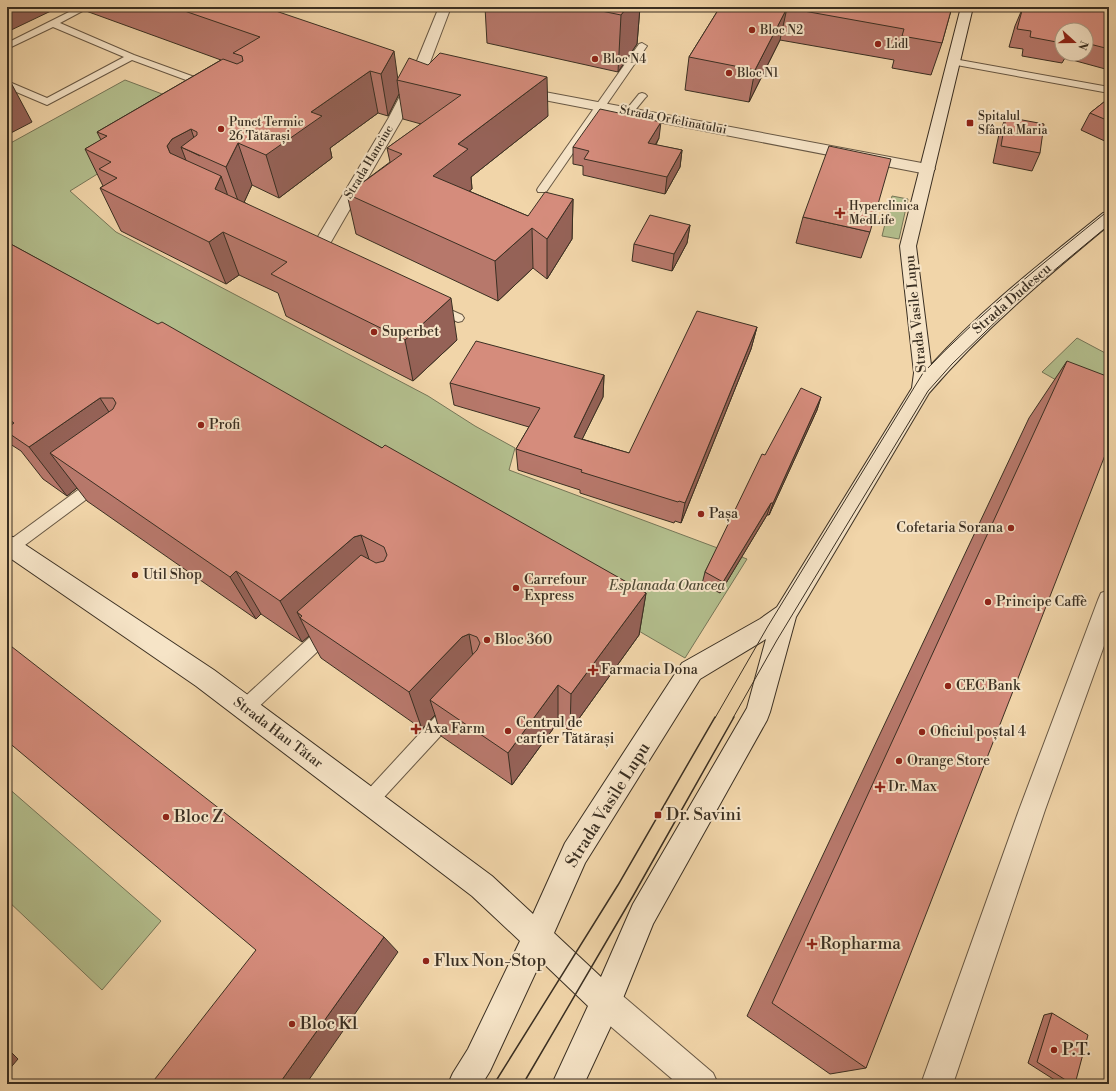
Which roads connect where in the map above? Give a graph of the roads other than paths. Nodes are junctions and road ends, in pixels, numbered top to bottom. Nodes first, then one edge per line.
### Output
1 (86, 7) edge
2 (445, 7) edge
3 (967, 7) edge
4 (52, 23) junction
5 (7, 46) edge
6 (642, 46) dead end
7 (131, 57) junction
8 (954, 62) junction
9 (434, 75) edge
10 (414, 78) junction
11 (7, 84) edge
12 (215, 88) edge
13 (503, 88) edge
14 (1109, 90) edge
15 (642, 96) dead end
16 (602, 106) junction
17 (629, 112) junction
18 (927, 169) junction
19 (542, 190) dead end
20 (1109, 217) edge
21 (314, 248) joint
22 (332, 257) edge
23 (423, 301) edge
24 (458, 318) dead end
25 (922, 388) junction
26 (107, 477) edge
27 (9, 545) edge
28 (1109, 600) edge
29 (785, 614) junction
30 (341, 620) edge
31 (462, 700) edge
32 (245, 708) junction
33 (369, 801) junction
34 (537, 938) junction
35 (606, 1002) junction
36 (464, 1084) edge
37 (568, 1084) edge
38 (702, 1084) edge
39 (937, 1084) edge

1 - 4 lane
2 - 10 street, Strada Hanciuc
3 - 8 street, Strada Vasile Lupu
4 - 5 lane
4 - 7 lane
6 - 16 lane
7 - 11 lane
7 - 12 lane
8 - 14 lane
8 - 18 street, Strada Vasile Lupu
9 - 10 street
10 - 21 street, Strada Hanciuc
13 - 16 street, Strada Orfelinatului
15 - 17 lane
16 - 17 street, Strada Orfelinatului
16 - 19 lane
17 - 18 street, Strada Orfelinatului
18 - 25 street, Strada Vasile Lupu
20 - 25 street, Strada Dudescu
21 - 22 lane, Strada Hanciuc
23 - 24 lane
25 - 29 street, Strada Vasile Lupu
26 - 27 lane
27 - 32 street, Strada Han Tătar
28 - 39 street
29 - 34 street, Strada Vasile Lupu
29 - 35 street, Strada Vasile Lupu
30 - 32 lane
31 - 33 lane
32 - 33 street, Strada Han Tătar
33 - 34 street, Strada Han Tătar
34 - 35 street, Strada Han Tătar
34 - 36 street, Strada Vasile Lupu
35 - 37 street, Strada Vasile Lupu
35 - 38 street, Strada Han Tătar

